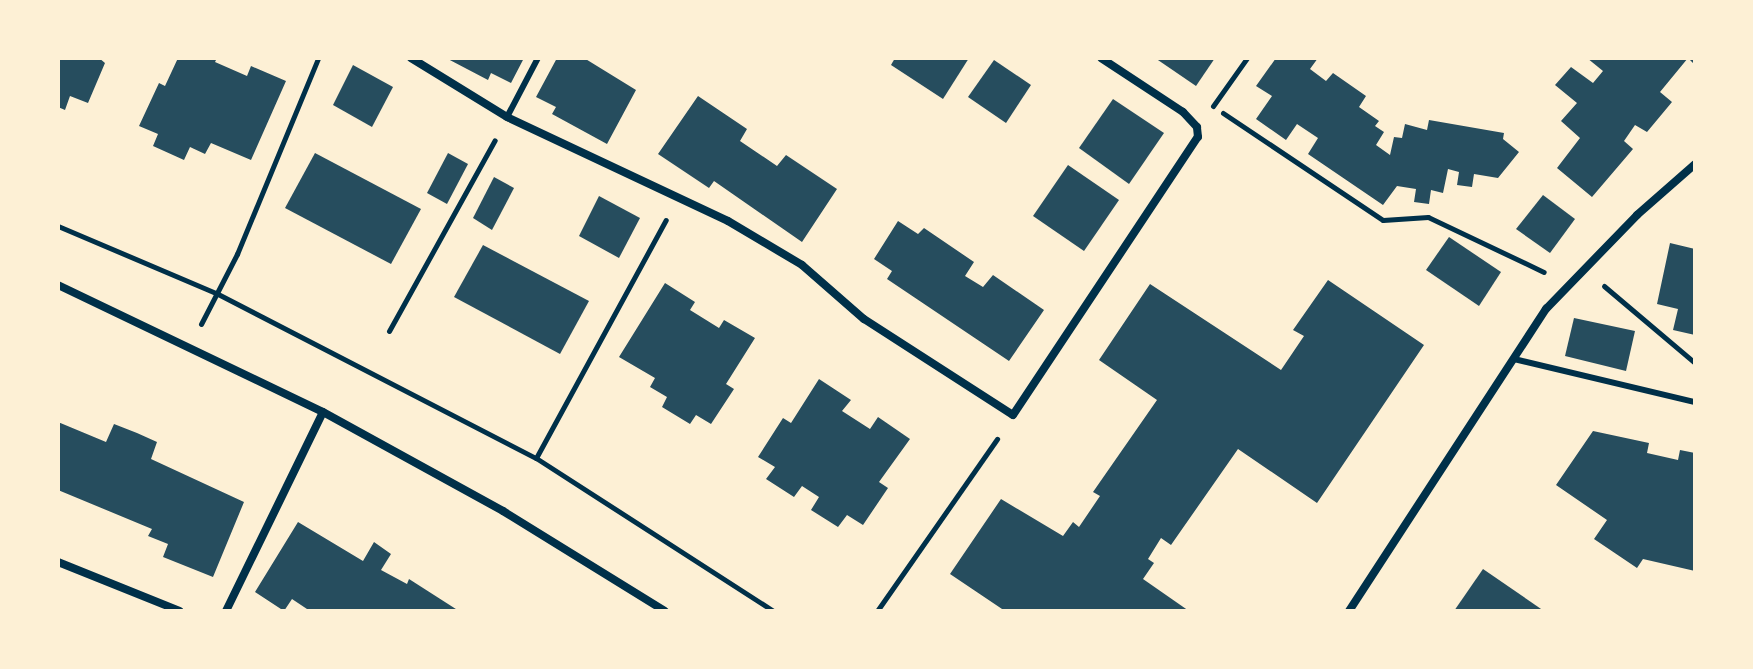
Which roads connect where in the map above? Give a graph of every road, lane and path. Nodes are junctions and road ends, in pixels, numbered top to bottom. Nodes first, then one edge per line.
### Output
1 (318, 58) edge
2 (411, 58) edge
3 (538, 58) edge
4 (1101, 58) edge
5 (1247, 58) edge
6 (1213, 105) junction
7 (507, 117) junction
8 (1197, 127) junction
9 (1695, 164) edge
10 (679, 194) junction
11 (58, 226) edge
12 (1584, 269) junction
13 (1570, 284) junction
14 (58, 285) edge
15 (216, 293) junction
16 (389, 331) dead end
17 (190, 346) junction
18 (1514, 359) junction
19 (1695, 363) edge
20 (1695, 402) edge
21 (323, 412) junction
22 (1013, 415) junction
23 (536, 458) junction
24 (58, 562) edge
25 (180, 611) edge
26 (226, 611) edge
27 (665, 611) edge
28 (773, 611) edge
29 (877, 611) edge
30 (1349, 611) edge

1 - 15 path
2 - 7 street
3 - 7 lane
4 - 8 street
5 - 6 path
6 - 8 path
6 - 13 path
7 - 10 street
7 - 16 path
8 - 22 street
9 - 12 street
10 - 22 street
10 - 23 path
11 - 15 path
12 - 13 street
12 - 19 path
13 - 18 street
14 - 17 street
15 - 17 path
15 - 23 path
17 - 21 street
18 - 20 lane
18 - 30 street
21 - 26 street
21 - 27 street
22 - 29 path
23 - 28 path
24 - 25 street

